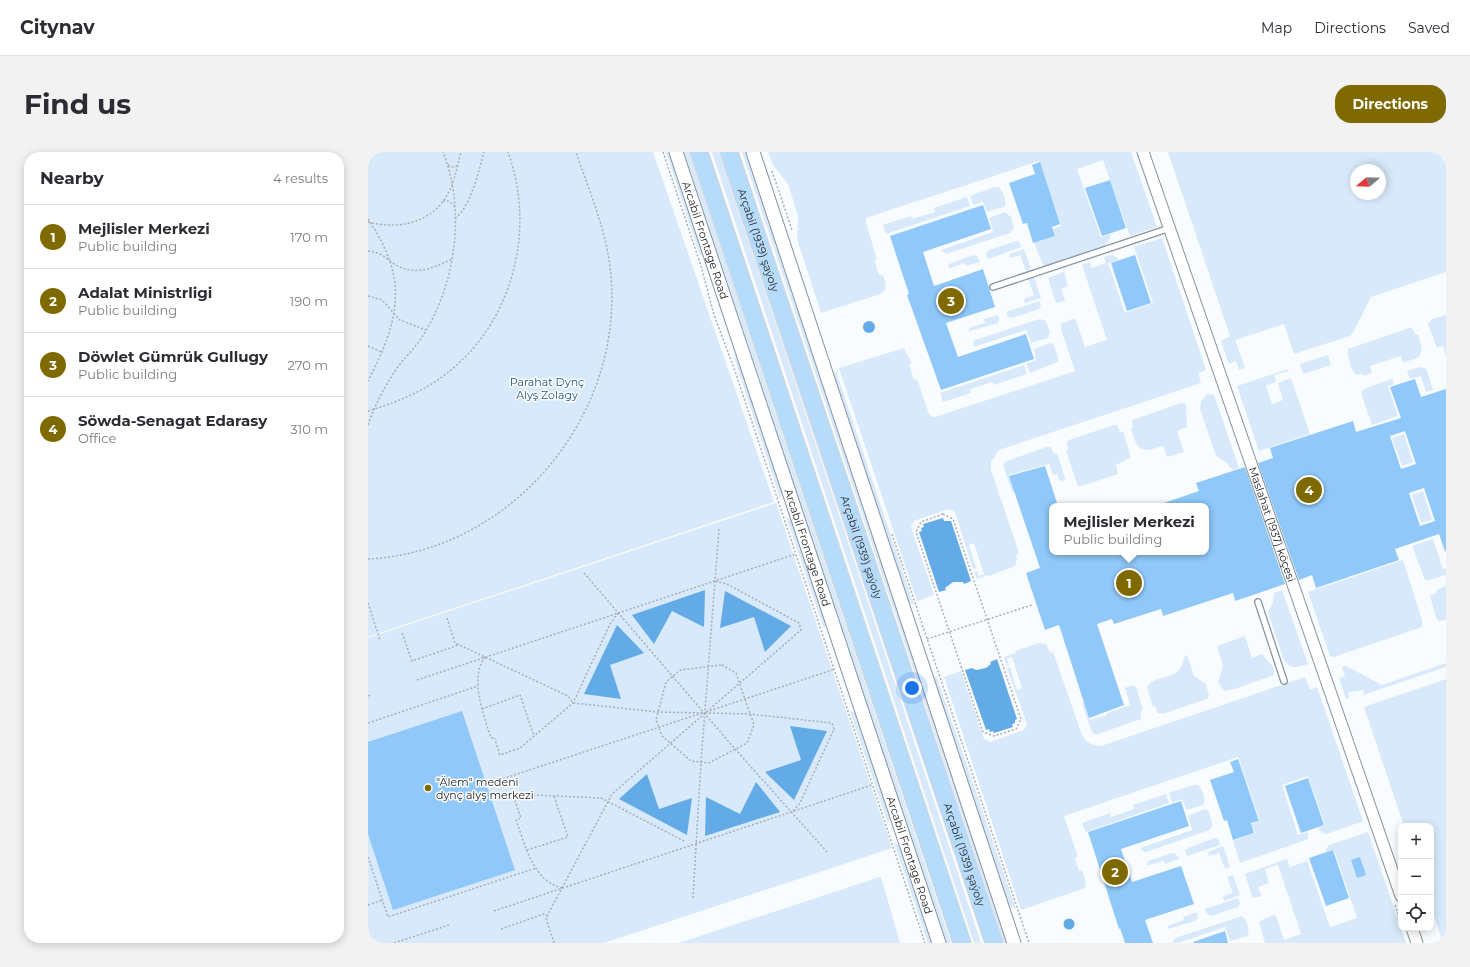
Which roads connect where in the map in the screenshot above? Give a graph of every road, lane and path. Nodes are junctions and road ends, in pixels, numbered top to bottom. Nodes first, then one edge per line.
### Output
1 (443, 152) edge
2 (461, 152) edge
3 (484, 152) edge
4 (508, 152) edge
5 (576, 152) edge
6 (663, 152) edge
7 (676, 152) edge
8 (699, 152) edge
9 (729, 152) edge
10 (752, 152) edge
11 (1143, 152) edge
12 (448, 165) junction
13 (458, 166) junction
14 (770, 166) dead end
15 (452, 185) junction
16 (443, 201) junction
17 (455, 207) junction
18 (455, 218) junction
19 (368, 219) edge
20 (368, 222) edge
21 (371, 223) junction
22 (1170, 228) junction
23 (792, 231) dead end
24 (368, 251) edge
25 (452, 259) junction
26 (391, 262) junction
27 (993, 287) dead end
28 (368, 296) edge
29 (395, 314) junction
30 (426, 330) junction
31 (368, 346) edge
32 (383, 353) junction
33 (371, 375) junction
34 (368, 378) edge
35 (368, 381) edge
36 (374, 409) junction
37 (368, 411) edge
38 (368, 425) edge
39 (719, 529) dead end
40 (890, 529) dead end
41 (796, 554) junction
42 (368, 559) edge
43 (584, 573) dead end
44 (715, 581) junction
45 (1258, 602) dead end
46 (368, 603) edge
47 (1032, 605) dead end
48 (619, 613) junction
49 (447, 618) dead end
50 (987, 619) junction
51 (949, 632) junction
52 (402, 633) dead end
53 (927, 639) junction
54 (380, 640) dead end
55 (457, 644) junction
56 (485, 657) junction
57 (847, 665) junction
58 (708, 667) junction
59 (834, 669) junction
60 (673, 676) junction
61 (417, 680) dead end
62 (1284, 680) dead end
63 (740, 684) junction
64 (479, 686) junction
65 (745, 698) junction
66 (573, 703) junction
67 (482, 709) junction
68 (658, 712) junction
69 (704, 713) junction
70 (750, 714) junction
71 (368, 723) edge
72 (659, 727) junction
73 (534, 736) junction
74 (670, 743) junction
75 (735, 749) junction
76 (700, 762) junction
77 (499, 780) dead end
78 (872, 785) junction
79 (554, 796) junction
80 (608, 802) junction
81 (792, 812) junction
82 (684, 841) dead end
83 (696, 844) junction
84 (527, 850) junction
85 (828, 853) dead end
86 (368, 857) edge
87 (536, 868) junction
88 (562, 888) junction
89 (1401, 895) edge
90 (693, 898) dead end
91 (382, 900) junction
92 (368, 905) edge
93 (494, 910) dead end
94 (547, 916) junction
95 (449, 925) dead end
96 (501, 929) dead end
97 (1413, 931) edge
98 (394, 943) edge
99 (554, 943) edge
100 (925, 943) edge
101 (939, 943) edge
102 (962, 943) edge
103 (994, 943) edge
104 (1014, 943) edge
105 (1029, 943) edge
106 (1417, 943) edge

1 - 12 path
2 - 13 path
3 - 18 path
4 - 36 path
5 - 42 path
6 - 41 path
7 - 57 street, Arcabil Frontage Road
8 - 102 main road
9 - 103 main road, Arçabil (1939) şaýoly
10 - 104 street
11 - 22 street, Maslahat (1937) köçesi
12 - 13 path
12 - 15 path
13 - 15 path
14 - 23 path
15 - 16 path
15 - 17 path
16 - 17 path
16 - 21 path
17 - 18 path
18 - 25 path
19 - 21 path
20 - 21 path
21 - 26 path
22 - 27 lane
22 - 89 street, Maslahat (1937) köçesi
24 - 26 path
25 - 26 path
25 - 30 path
26 - 29 path
28 - 29 path
29 - 30 path
29 - 32 path
30 - 36 path
31 - 32 path
32 - 33 path
33 - 34 path
33 - 35 path
36 - 37 path
36 - 38 path
39 - 44 path
40 - 53 path
41 - 44 path
41 - 59 path
43 - 48 path
44 - 48 path
44 - 58 path
44 - 63 path
45 - 62 lane
46 - 54 path
47 - 50 path
48 - 56 path
48 - 60 path
48 - 66 path
49 - 55 path
50 - 51 path
50 - 51 path
50 - 51 path
51 - 53 path
52 - 55 path
53 - 105 path
55 - 56 path
56 - 61 path
56 - 64 path
56 - 66 path
57 - 59 path
57 - 101 street, Arcabil Frontage Road
58 - 60 path
58 - 63 path
58 - 69 path
59 - 65 path
59 - 78 path
60 - 68 path
60 - 69 path
63 - 65 path
63 - 69 path
64 - 67 path
64 - 71 path
65 - 69 path
65 - 70 path
66 - 68 path
66 - 73 path
67 - 73 path
67 - 73 path
68 - 69 path
68 - 72 path
69 - 70 path
69 - 72 path
69 - 74 path
69 - 75 path
69 - 76 path
70 - 75 path
70 - 81 path
72 - 74 path
72 - 77 path
74 - 76 path
74 - 80 path
75 - 76 path
75 - 81 path
76 - 83 path
78 - 81 path
78 - 100 path
79 - 80 path
79 - 84 path
79 - 84 path
80 - 82 path
80 - 88 path
81 - 83 path
81 - 85 path
83 - 88 path
83 - 90 path
84 - 87 path
86 - 91 path
87 - 88 path
87 - 91 path
88 - 93 path
88 - 94 path
91 - 92 path
94 - 96 path
94 - 99 path
95 - 98 path
97 - 106 street

